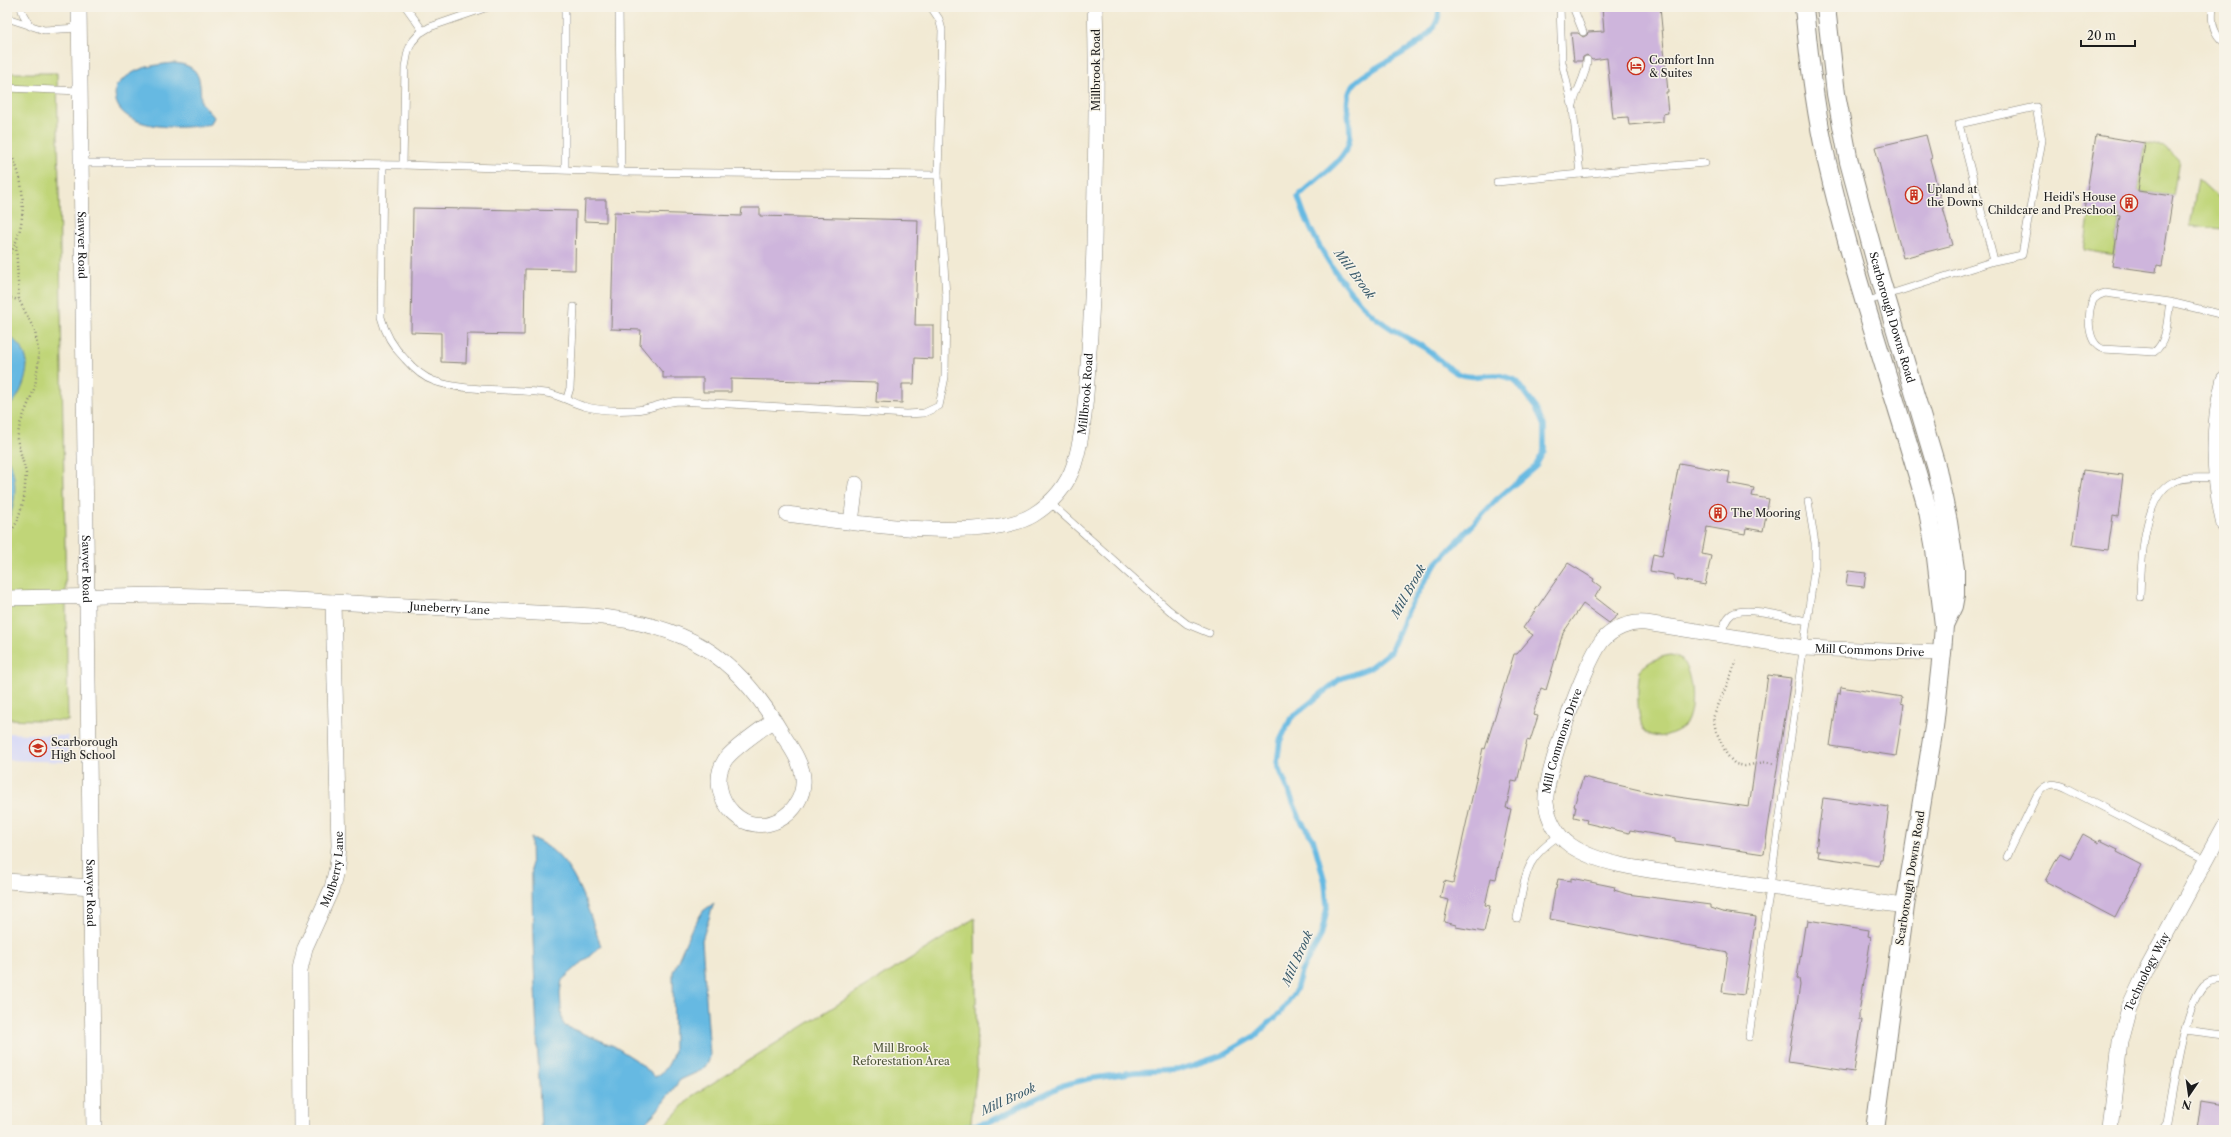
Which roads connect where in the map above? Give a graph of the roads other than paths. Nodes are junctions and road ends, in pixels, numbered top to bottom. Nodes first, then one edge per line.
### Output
1 (21, 7) edge
2 (79, 7) edge
3 (406, 7) edge
4 (488, 7) edge
5 (565, 7) edge
6 (619, 7) edge
7 (931, 7) edge
8 (1095, 7) edge
9 (1560, 7) edge
10 (1573, 7) edge
11 (1804, 7) edge
12 (1826, 7) edge
13 (2213, 7) edge
14 (7, 18) edge
15 (30, 26) junction
16 (79, 28) junction
17 (423, 31) junction
18 (1583, 32) dead end
19 (2224, 42) edge
20 (1586, 60) dead end
21 (7, 88) edge
22 (80, 91) junction
23 (1573, 109) junction
24 (80, 163) junction
25 (1705, 163) dead end
26 (383, 165) junction
27 (403, 166) junction
28 (565, 169) junction
29 (621, 172) junction
30 (1580, 174) junction
31 (938, 175) junction
32 (1497, 182) dead end
33 (1994, 261) junction
34 (1885, 296) junction
35 (1865, 302) junction
36 (2170, 302) junction
37 (574, 307) dead end
38 (2224, 315) edge
39 (2224, 379) edge
40 (566, 398) junction
41 (2216, 478) junction
42 (856, 484) dead end
43 (1808, 501) dead end
44 (1050, 503) junction
45 (787, 514) dead end
46 (851, 522) junction
47 (2224, 525) edge
48 (88, 597) junction
49 (2140, 597) dead end
50 (7, 598) edge
51 (333, 602) junction
52 (1807, 621) junction
53 (1944, 625) junction
54 (1209, 633) dead end
55 (1721, 636) junction
56 (1804, 648) junction
57 (1942, 653) junction
58 (774, 720) junction
59 (2224, 827) edge
60 (1560, 835) junction
61 (2007, 857) dead end
62 (2206, 860) junction
63 (7, 881) edge
64 (91, 887) junction
65 (1770, 887) junction
66 (1905, 906) junction
67 (1516, 918) dead end
68 (2224, 980) edge
69 (2185, 1030) junction
70 (2224, 1035) edge
71 (1749, 1037) dead end
72 (94, 1130) edge
73 (301, 1130) edge
74 (1875, 1130) edge
75 (2110, 1130) edge
76 (2162, 1130) edge

1 - 15 lane
2 - 16 street, Sawyer Road
3 - 17 lane
4 - 17 lane
5 - 28 lane
6 - 29 lane
7 - 31 lane
8 - 44 street, Millbrook Road
9 - 23 lane
10 - 18 lane
11 - 35 street, Scarborough Downs Road
12 - 34 street, Scarborough Downs Road
13 - 19 lane
14 - 15 lane
15 - 16 lane
16 - 22 street, Sawyer Road
17 - 27 lane
20 - 23 lane
21 - 22 lane
22 - 24 street, Sawyer Road
23 - 30 lane
24 - 26 lane
24 - 48 street, Sawyer Road
25 - 30 lane
26 - 27 lane
26 - 40 lane
27 - 28 lane
28 - 29 lane
29 - 31 lane
30 - 32 lane
31 - 40 lane
33 - 33 lane
33 - 34 lane
34 - 35 lane
34 - 53 street, Scarborough Downs Road
35 - 53 street, Scarborough Downs Road
36 - 36 lane
36 - 38 lane
37 - 40 lane
39 - 41 street
41 - 47 street
41 - 49 lane
42 - 46 street
43 - 52 lane
44 - 46 street, Millbrook Road
44 - 54 lane
45 - 46 street, Millbrook Road
48 - 50 street, Juneberry Lane
48 - 51 street, Juneberry Lane
48 - 64 street, Sawyer Road
51 - 58 street, Juneberry Lane
51 - 73 street, Mulberry Lane
52 - 55 lane
52 - 56 lane
53 - 57 street, Scarborough Downs Road
55 - 56 street, Mill Commons Drive
55 - 60 street, Mill Commons Drive
56 - 57 street, Mill Commons Drive
56 - 65 lane
57 - 66 street, Scarborough Downs Road
58 - 58 street, Juneberry Lane
59 - 62 street, Technology Way
60 - 65 street, Mill Commons Drive
60 - 67 lane
61 - 62 lane
62 - 75 street, Technology Way
63 - 64 street
64 - 72 street, Sawyer Road
65 - 66 street, Mill Commons Drive
65 - 71 lane
66 - 74 street, Scarborough Downs Road
68 - 69 lane
69 - 70 lane
69 - 76 lane

